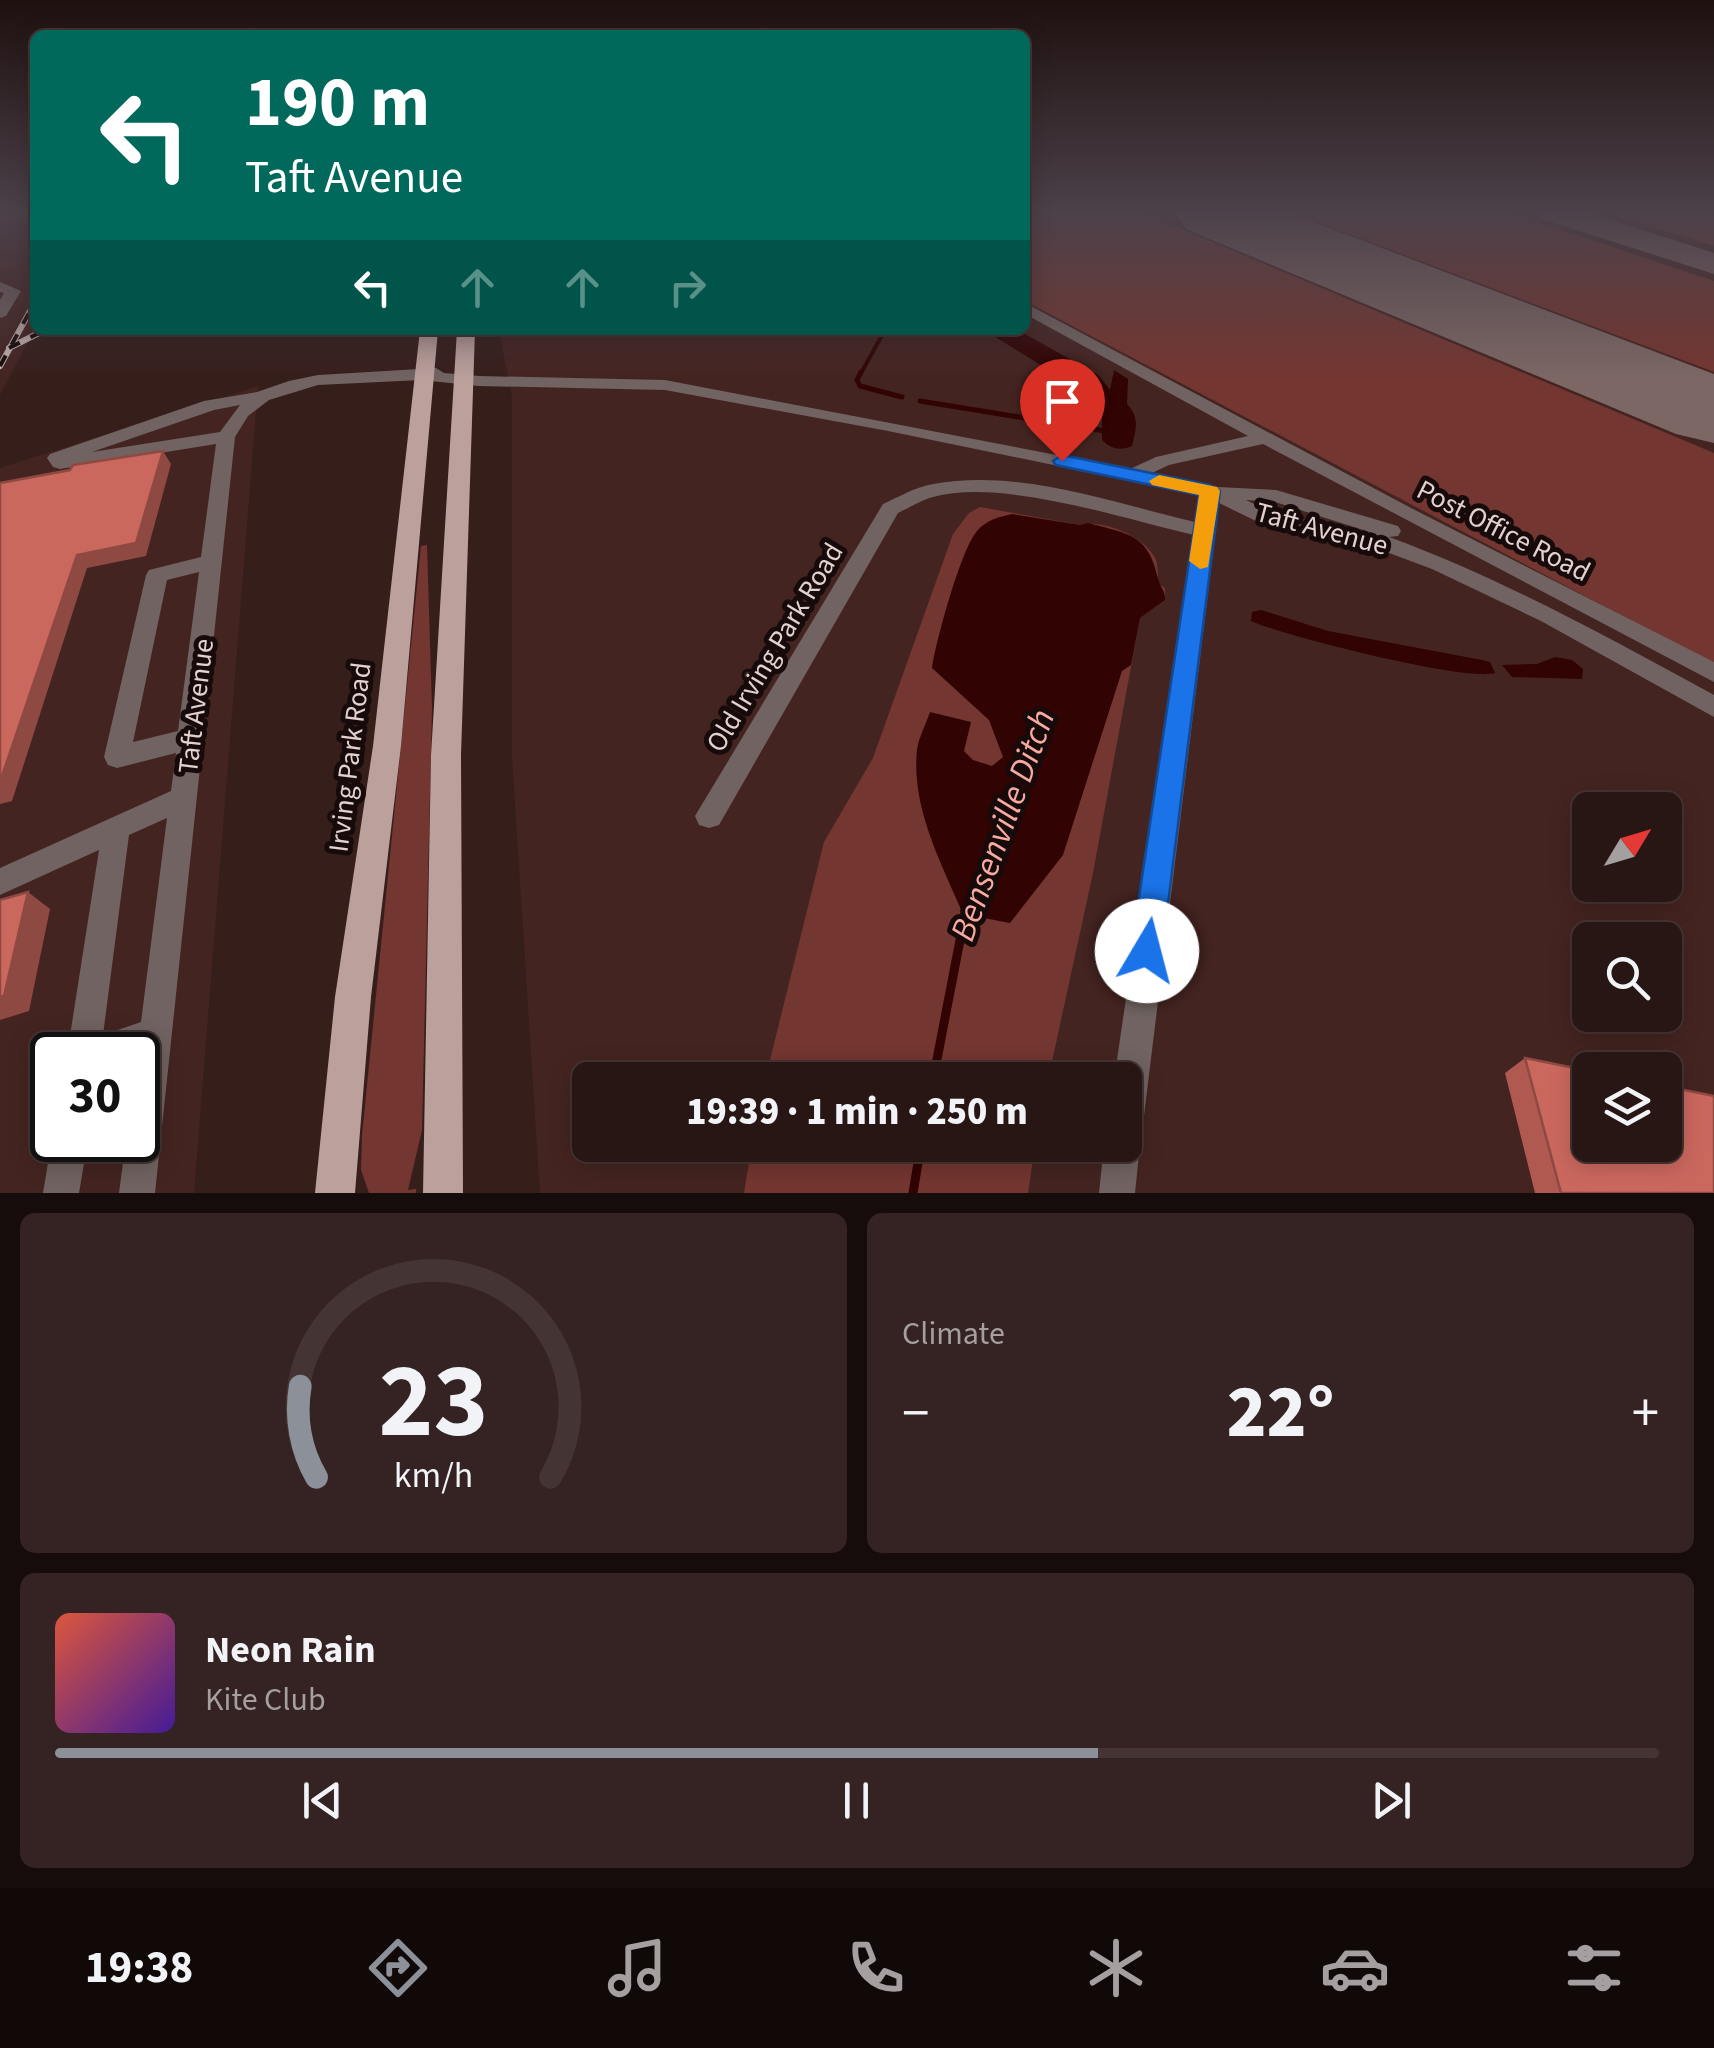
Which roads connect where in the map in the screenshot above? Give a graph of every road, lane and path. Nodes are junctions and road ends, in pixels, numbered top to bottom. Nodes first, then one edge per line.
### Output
1 (0, 286) edge
2 (1030, 311) edge
3 (0, 313) edge
4 (428, 335) edge
5 (466, 335) edge
6 (423, 375) junction
7 (464, 376) junction
8 (265, 396) junction
9 (226, 436) junction
10 (1267, 438) junction
11 (1132, 476) junction
12 (1210, 491) junction
13 (1204, 532) junction
14 (212, 562) junction
15 (1714, 673) edge
16 (1714, 707) edge
17 (191, 739) junction
18 (184, 798) junction
19 (709, 816) dead end
20 (116, 828) junction
21 (0, 882) edge
22 (87, 1032) edge
23 (155, 1032) edge
24 (1133, 1062) edge
25 (66, 1162) edge
26 (141, 1162) edge
27 (1120, 1162) edge
28 (61, 1193) edge
29 (137, 1193) edge
30 (335, 1193) edge
31 (443, 1193) edge
32 (1117, 1193) edge

1 - 3 street
2 - 10 street, Post Office Road
4 - 6 main road, Irving Park Road
5 - 7 main road
6 - 7 street, Taft Avenue
6 - 8 street, Taft Avenue
6 - 30 main road, Irving Park Road
7 - 11 street, Taft Avenue
7 - 31 main road
8 - 9 street, Taft Avenue
8 - 9 street
9 - 14 street, Taft Avenue
10 - 11 street
10 - 15 street, Post Office Road
11 - 12 street, Taft Avenue
12 - 13 street
12 - 16 street, Taft Avenue
13 - 19 street, Old Irving Park Road
13 - 24 street
14 - 17 street, Taft Avenue
14 - 17 street
17 - 18 street, Taft Avenue
18 - 20 street
18 - 23 street, Taft Avenue
20 - 21 street
20 - 22 street
25 - 28 street
26 - 29 street, Taft Avenue
27 - 32 street

